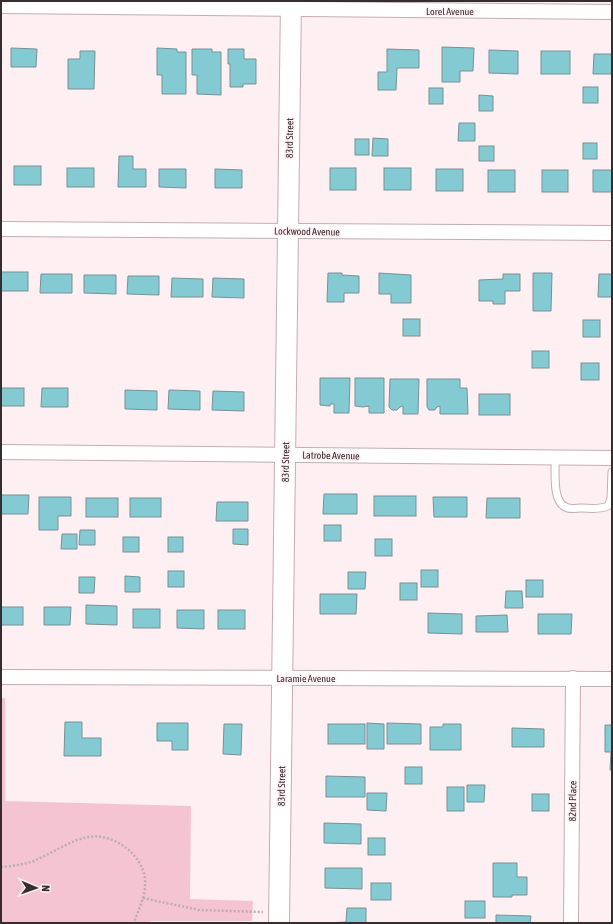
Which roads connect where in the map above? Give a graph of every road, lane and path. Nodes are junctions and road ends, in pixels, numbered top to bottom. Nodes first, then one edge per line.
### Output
1 (291, 5) edge
2 (1, 6) edge
3 (612, 12) edge
4 (1, 229) edge
5 (288, 231) junction
6 (612, 233) edge
7 (1, 452) edge
8 (285, 454) junction
9 (555, 457) junction
10 (612, 458) edge
11 (612, 472) edge
12 (1, 677) edge
13 (282, 678) junction
14 (573, 678) junction
15 (612, 679) edge
16 (1, 867) edge
17 (143, 898) junction
18 (279, 917) edge
19 (134, 923) edge
20 (571, 923) edge

1 - 2 street, Lorel Avenue
1 - 3 street, Lorel Avenue
1 - 5 street, 83rd Street
4 - 5 street, Lockwood Avenue
5 - 6 street, Lockwood Avenue
5 - 8 street, 83rd Street
7 - 8 street, Latrobe Avenue
8 - 9 street, Latrobe Avenue
8 - 13 street, 83rd Street
9 - 10 street, Latrobe Avenue
9 - 11 lane
12 - 13 street, Laramie Avenue
13 - 14 street, Laramie Avenue
13 - 18 street, 83rd Street
14 - 15 street, Laramie Avenue
14 - 20 street, 82nd Place
16 - 17 path
17 - 18 path
17 - 19 path

